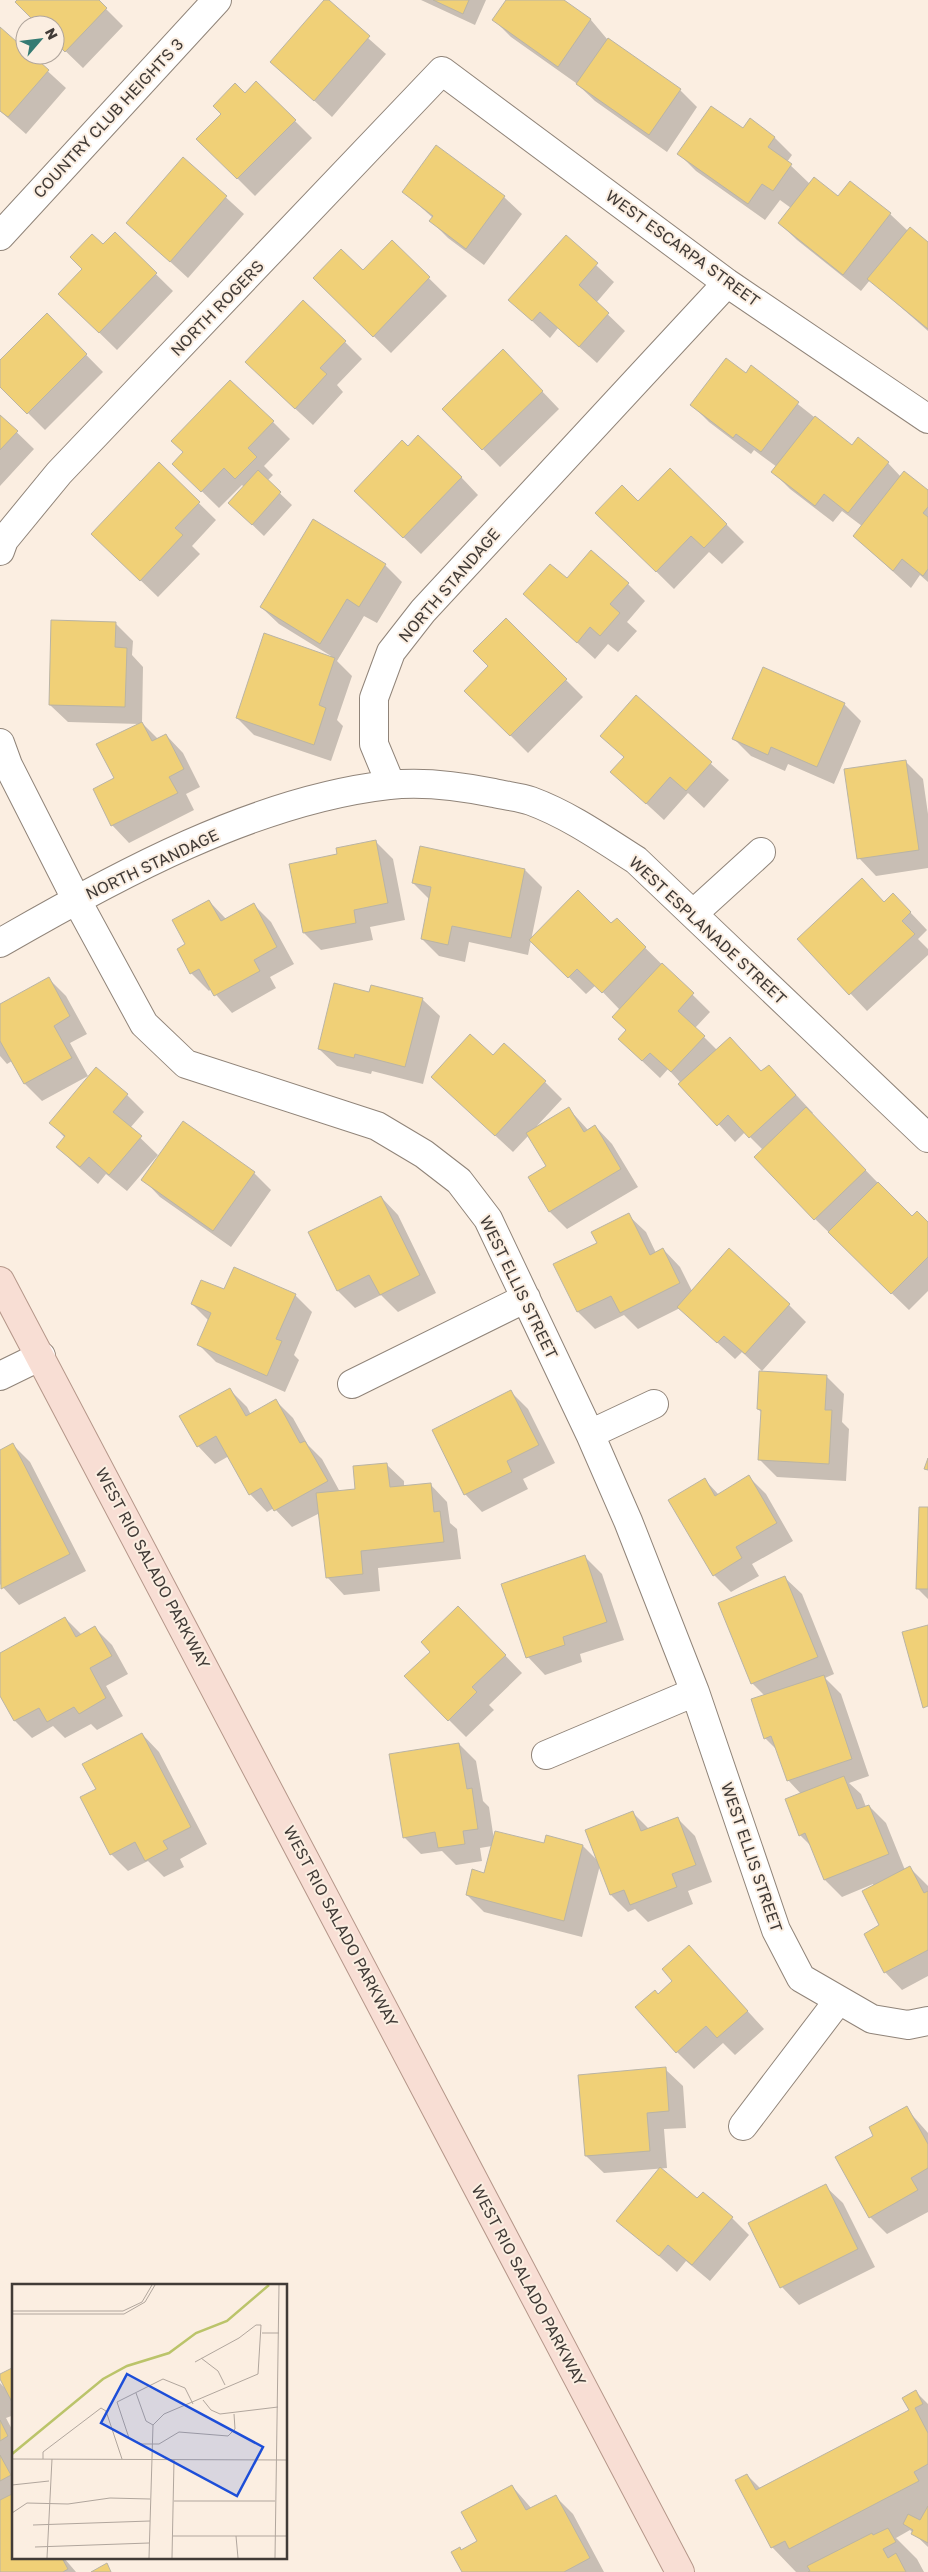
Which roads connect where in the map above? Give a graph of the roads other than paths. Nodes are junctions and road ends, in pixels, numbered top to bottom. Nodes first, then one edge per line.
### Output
1 (217, 0) edge
2 (442, 71) joint
3 (0, 236) edge
4 (727, 283) junction
5 (928, 420) edge
6 (0, 551) edge
7 (0, 743) edge
8 (390, 784) junction
9 (761, 852) dead end
10 (76, 899) junction
11 (694, 913) junction
12 (0, 943) edge
13 (928, 1138) edge
14 (0, 1281) edge
15 (526, 1298) junction
16 (41, 1356) junction
17 (0, 1376) edge
18 (352, 1384) dead end
19 (654, 1404) dead end
20 (590, 1434) junction
21 (695, 1692) junction
22 (546, 1756) dead end
23 (838, 2000) junction
24 (928, 2021) edge
25 (743, 2126) dead end
26 (680, 2572) edge

1 - 3 street, COUNTRY CLUB HEIGHTS 3
2 - 4 street, WEST ESCARPA STREET
2 - 6 street, NORTH ROGERS
4 - 5 street, WEST ESCARPA STREET
4 - 8 street, NORTH STANDAGE
7 - 10 street
8 - 10 street, NORTH STANDAGE
8 - 11 street, WEST ESPLANADE STREET
9 - 11 street
10 - 12 street, NORTH STANDAGE
10 - 15 street, WEST ELLIS STREET
11 - 13 street, WEST ESPLANADE STREET
14 - 16 main road, WEST RIO SALADO PARKWAY
15 - 18 street
15 - 20 street, WEST ELLIS STREET
16 - 17 street
16 - 26 main road, WEST RIO SALADO PARKWAY
19 - 20 street
20 - 21 street, WEST ELLIS STREET
21 - 22 street
21 - 23 street, WEST ELLIS STREET
23 - 24 street, WEST ELLIS STREET
23 - 25 street

